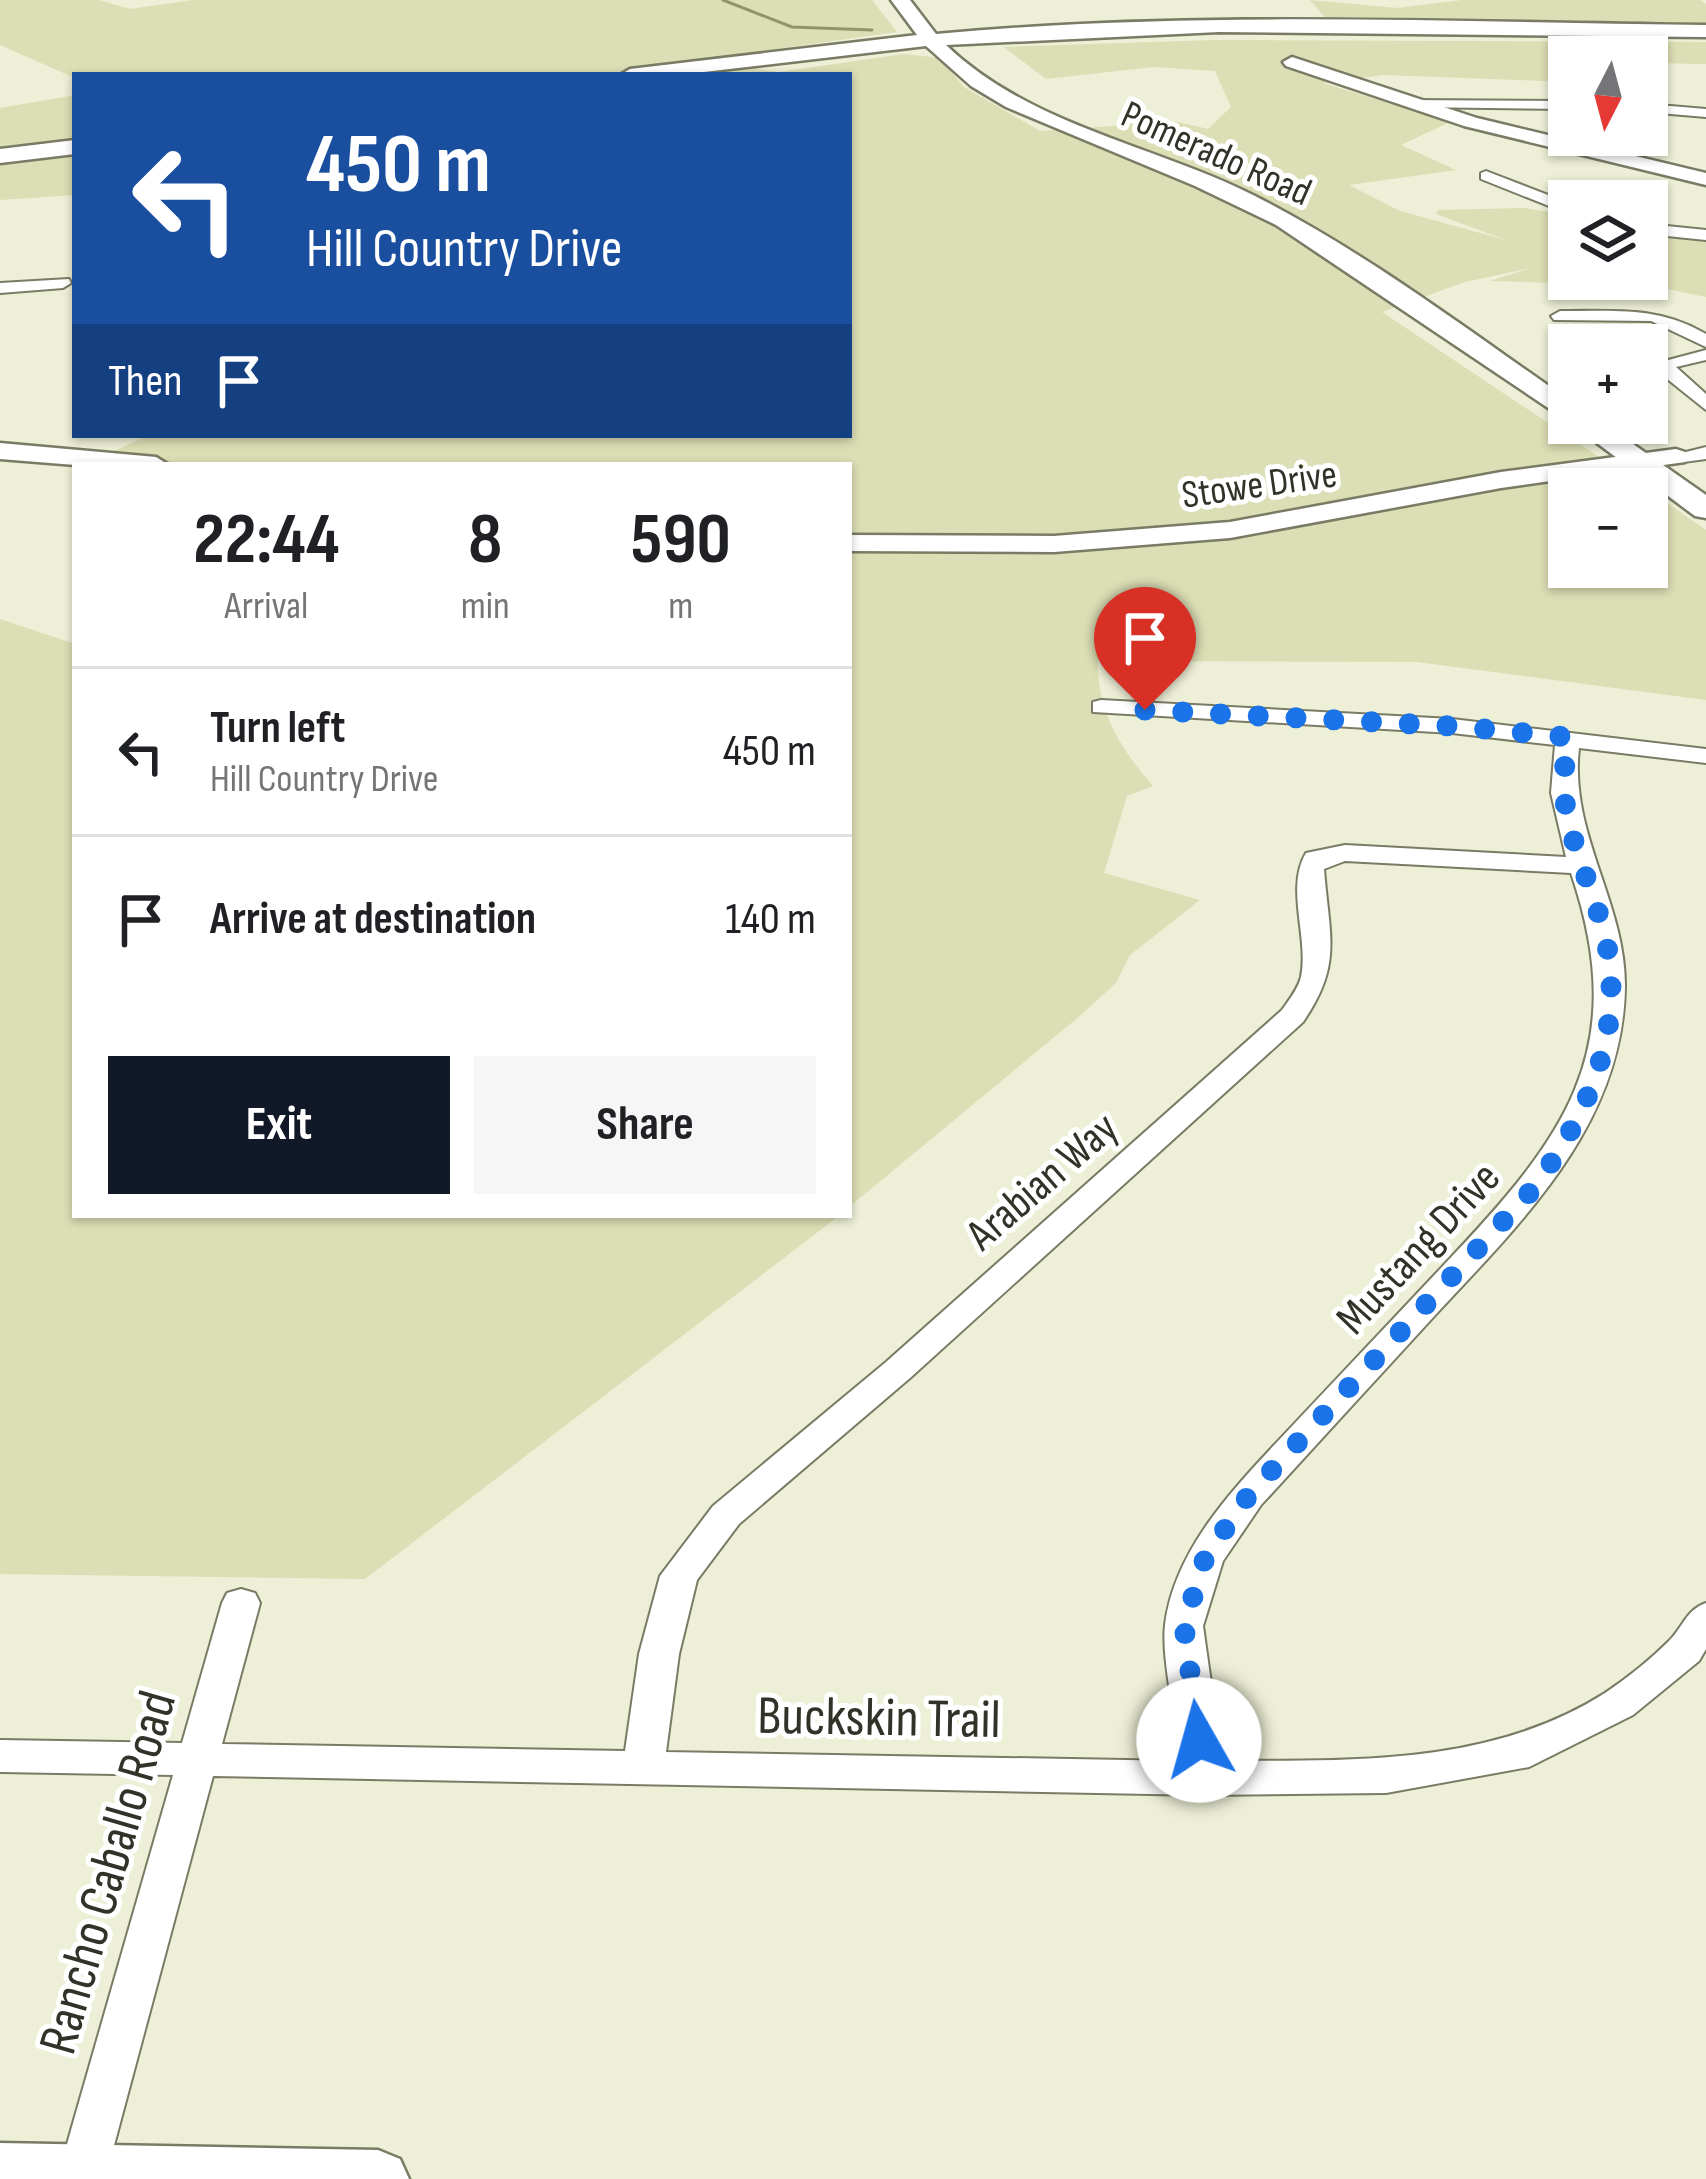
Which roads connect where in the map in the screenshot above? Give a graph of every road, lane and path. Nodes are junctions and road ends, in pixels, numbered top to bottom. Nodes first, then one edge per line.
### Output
1 (900, 0) edge
2 (926, 0) edge
3 (1073, 13) dead end
4 (1270, 27) junction
5 (1706, 34) edge
6 (947, 42) junction
7 (1292, 62) dead end
8 (658, 72) edge
9 (723, 72) edge
10 (1412, 103) junction
11 (1548, 104) edge
12 (1668, 110) edge
13 (1706, 113) edge
14 (72, 148) edge
15 (72, 156) edge
16 (0, 161) edge
17 (1486, 176) dead end
18 (1706, 179) edge
19 (1548, 201) edge
20 (1668, 231) edge
21 (1706, 235) edge
22 (63, 283) dead end
23 (0, 288) edge
24 (1560, 316) dead end
25 (1706, 342) edge
26 (1706, 355) edge
27 (1548, 372) edge
28 (1548, 398) edge
29 (1706, 404) edge
30 (1615, 444) edge
31 (0, 451) edge
32 (1691, 455) edge
33 (1640, 461) junction
34 (123, 462) edge
35 (1706, 478) edge
36 (1706, 509) edge
37 (852, 543) edge
38 (1101, 707) dead end
39 (1568, 737) junction
40 (1706, 756) edge
41 (1582, 866) junction
42 (242, 1603) dead end
43 (1706, 1618) edge
44 (0, 1756) edge
45 (195, 1759) junction
46 (643, 1768) junction
47 (1204, 1778) junction
48 (0, 2172) edge
49 (82, 2176) edge
50 (378, 2179) edge

1 - 6 main road, Pomerado Road
2 - 6 main road, Pomerado Road
3 - 4 main road
4 - 5 main road
4 - 6 main road
5 - 6 main road
6 - 8 main road
6 - 9 main road
6 - 27 main road, Pomerado Road
6 - 28 main road, Pomerado Road
7 - 10 main road
10 - 11 street
10 - 18 main road
12 - 13 street
14 - 16 main road
15 - 16 main road
17 - 19 street
20 - 21 street
22 - 23 street
24 - 25 street
26 - 29 street
30 - 33 main road
31 - 34 main road
32 - 33 main road, Stowe Drive
32 - 35 main road
33 - 36 main road
33 - 37 main road, Stowe Drive
38 - 39 street
39 - 40 street
39 - 41 street, Mustang Drive
41 - 46 street, Arabian Way
41 - 47 street, Mustang Drive
42 - 45 street, Rancho Caballo Road
43 - 47 street, Buckskin Trail
44 - 45 street, Buckskin Trail
45 - 46 street, Buckskin Trail
45 - 49 street, Rancho Caballo Road
46 - 47 street, Buckskin Trail
48 - 49 main road
49 - 50 main road

